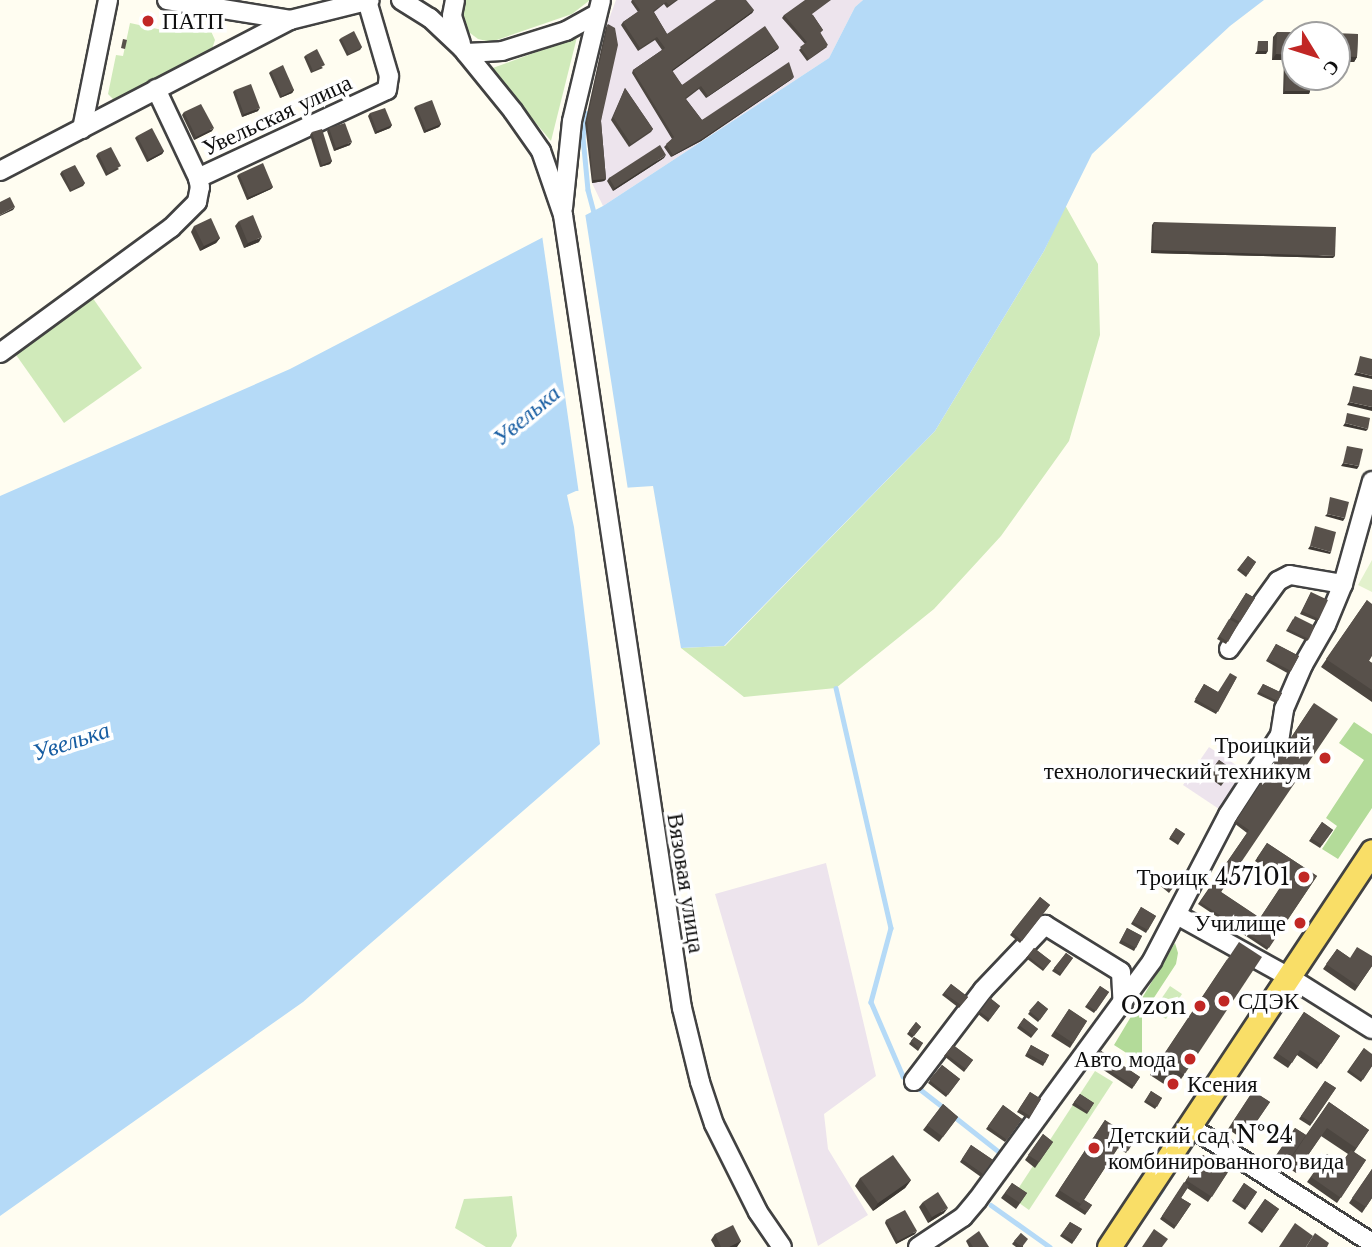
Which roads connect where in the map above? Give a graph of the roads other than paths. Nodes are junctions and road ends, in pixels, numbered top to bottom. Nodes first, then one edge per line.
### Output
1 (108, 0) edge
2 (167, 0) edge
3 (368, 0) edge
4 (401, 0) edge
5 (455, 0) edge
6 (599, 7) edge
7 (290, 20) junction
8 (464, 50) junction
9 (156, 89) junction
10 (82, 129) junction
11 (0, 171) edge
12 (198, 178) junction
13 (563, 215) junction
14 (0, 354) edge
15 (1372, 481) edge
16 (1343, 584) junction
17 (1229, 649) dead end
18 (1372, 851) edge
19 (1177, 915) junction
20 (1152, 961) junction
21 (1121, 972) junction
22 (1289, 977) junction
23 (1123, 1005) junction
24 (1372, 1029) edge
25 (914, 1081) dead end
26 (1189, 1126) junction
27 (1372, 1243) edge
28 (782, 1247) edge
29 (918, 1247) edge
30 (1109, 1247) edge

1 - 10 street
2 - 7 street
3 - 7 street
3 - 12 street, Увельская улица
4 - 8 street
5 - 8 street
6 - 8 street
6 - 13 street
7 - 9 street
8 - 13 street
9 - 10 street
9 - 12 street
10 - 11 street
12 - 14 street, Увельская улица
13 - 28 street, Вязовая улица
15 - 16 street
16 - 17 street
16 - 19 street
18 - 22 main road
19 - 20 street
19 - 22 street
20 - 21 street
20 - 23 street
21 - 23 street
21 - 25 street
22 - 24 street
22 - 26 main road
23 - 29 street
26 - 27 street
26 - 30 main road

